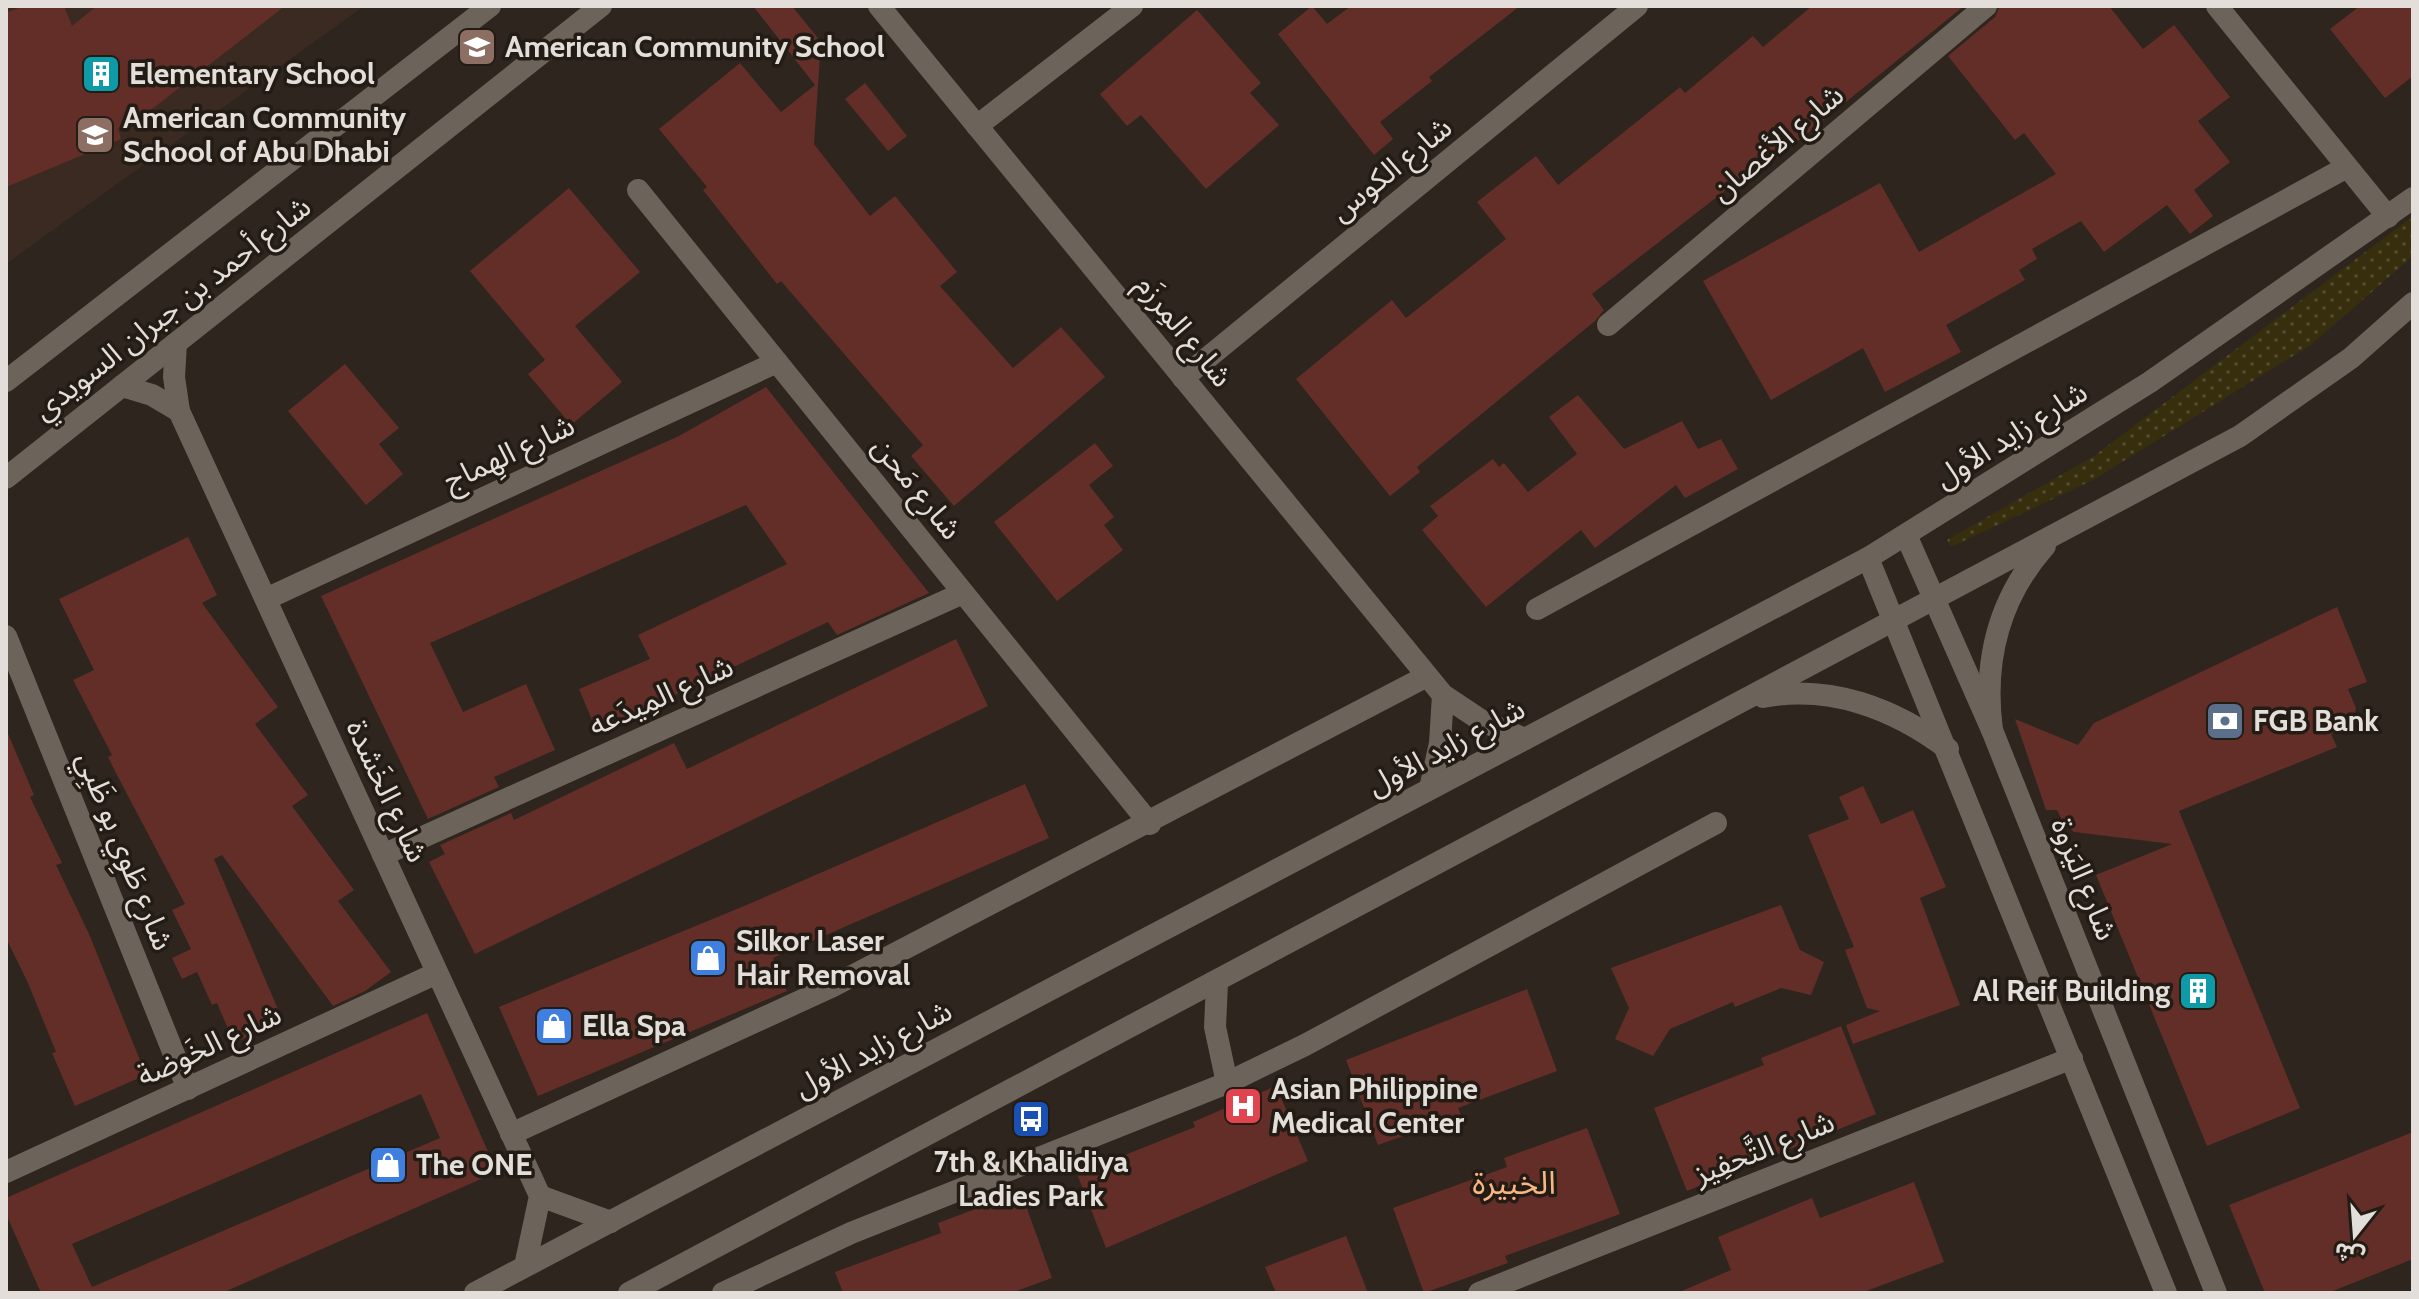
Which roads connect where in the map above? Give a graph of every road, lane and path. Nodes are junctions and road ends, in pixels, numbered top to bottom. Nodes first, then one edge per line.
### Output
1 (490, 6) edge
2 (601, 6) edge
3 (879, 6) edge
4 (1132, 6) edge
5 (1637, 6) edge
6 (1986, 6) edge
7 (2217, 6) edge
8 (977, 126) junction
9 (2347, 167) junction
10 (638, 190) dead end
11 (2413, 198) edge
12 (2388, 217) junction
13 (2413, 303) edge
14 (1608, 325) dead end
15 (176, 343) junction
16 (777, 362) junction
17 (1183, 378) junction
18 (6, 381) edge
19 (122, 386) junction
20 (179, 411) junction
21 (6, 478) edge
22 (2059, 532) junction
23 (1906, 535) junction
24 (1868, 558) junction
25 (963, 593) junction
26 (266, 599) junction
27 (1935, 600) junction
28 (1537, 609) dead end
29 (1896, 621) junction
30 (6, 636) edge
31 (1427, 676) junction
32 (1443, 695) junction
33 (1746, 700) junction
34 (1992, 730) junction
35 (1525, 739) junction
36 (1948, 749) junction
37 (1430, 789) junction
38 (1716, 823) dead end
39 (1150, 824) junction
40 (383, 855) junction
41 (437, 973) junction
42 (1217, 983) junction
43 (2072, 1058) junction
44 (1227, 1083) junction
45 (188, 1089) junction
46 (511, 1134) junction
47 (6, 1172) edge
48 (540, 1196) junction
49 (611, 1222) junction
50 (525, 1266) junction
51 (475, 1293) edge
52 (629, 1293) edge
53 (723, 1293) edge
54 (1479, 1293) edge
55 (2166, 1293) edge
56 (2216, 1293) edge

1 - 18 street, شارع أحمد بن جبران السويدي
2 - 15 street, شارع أحمد بن جبران السويدي
3 - 8 street, شارع المِرزَم
4 - 8 street
5 - 17 street, شارع الكوس
6 - 14 street, شارع الأغصان
7 - 9 street
8 - 17 street, شارع المِرزَم
9 - 12 street
9 - 28 street
10 - 16 street, شارع مَحن
11 - 12 street, شارع زايد الأول
12 - 23 street, شارع زايد الأول
13 - 22 street
15 - 19 street, شارع أحمد بن جبران السويدي
15 - 20 street, شارع الخَشدة
16 - 25 street, شارع مَحن
16 - 26 street, شارع الهِماج
17 - 31 street, شارع المِرزَم
19 - 20 street
19 - 21 street, شارع أحمد بن جبران السويدي
20 - 26 street, شارع الخَشدة
22 - 27 street
22 - 34 street
23 - 24 street, شارع زايد الأول
23 - 27 street, شارع اليَزوة
24 - 29 street
24 - 35 street, شارع زايد الأول
25 - 39 street, شارع مَحن
25 - 40 street, شارع المِيدَعه
26 - 40 street, شارع الخَشدة
27 - 29 street
27 - 34 street, شارع اليَزوة
29 - 33 street
29 - 36 street
30 - 45 street, شارع طَوِي بو ظَبِي
31 - 32 street, شارع المِرزَم
31 - 39 street
32 - 35 street, شارع المِرزَم
32 - 37 street
33 - 36 street
33 - 42 street
34 - 56 street, شارع اليَزوة
35 - 37 street, شارع زايد الأول
36 - 43 street
37 - 49 street, شارع زايد الأول
38 - 44 street
39 - 46 street
40 - 41 street, شارع الخَشدة
41 - 45 street, شارع الخَوضة
41 - 46 street, شارع الخَشدة
42 - 44 street
42 - 52 street
43 - 54 street, شارع التَّحفِيز
43 - 55 street
44 - 53 street
45 - 47 street, شارع الخَوضة
46 - 48 street, شارع الخَشدة
48 - 49 street
48 - 50 street
49 - 50 street, شارع زايد الأول
50 - 51 street, شارع زايد الأول

